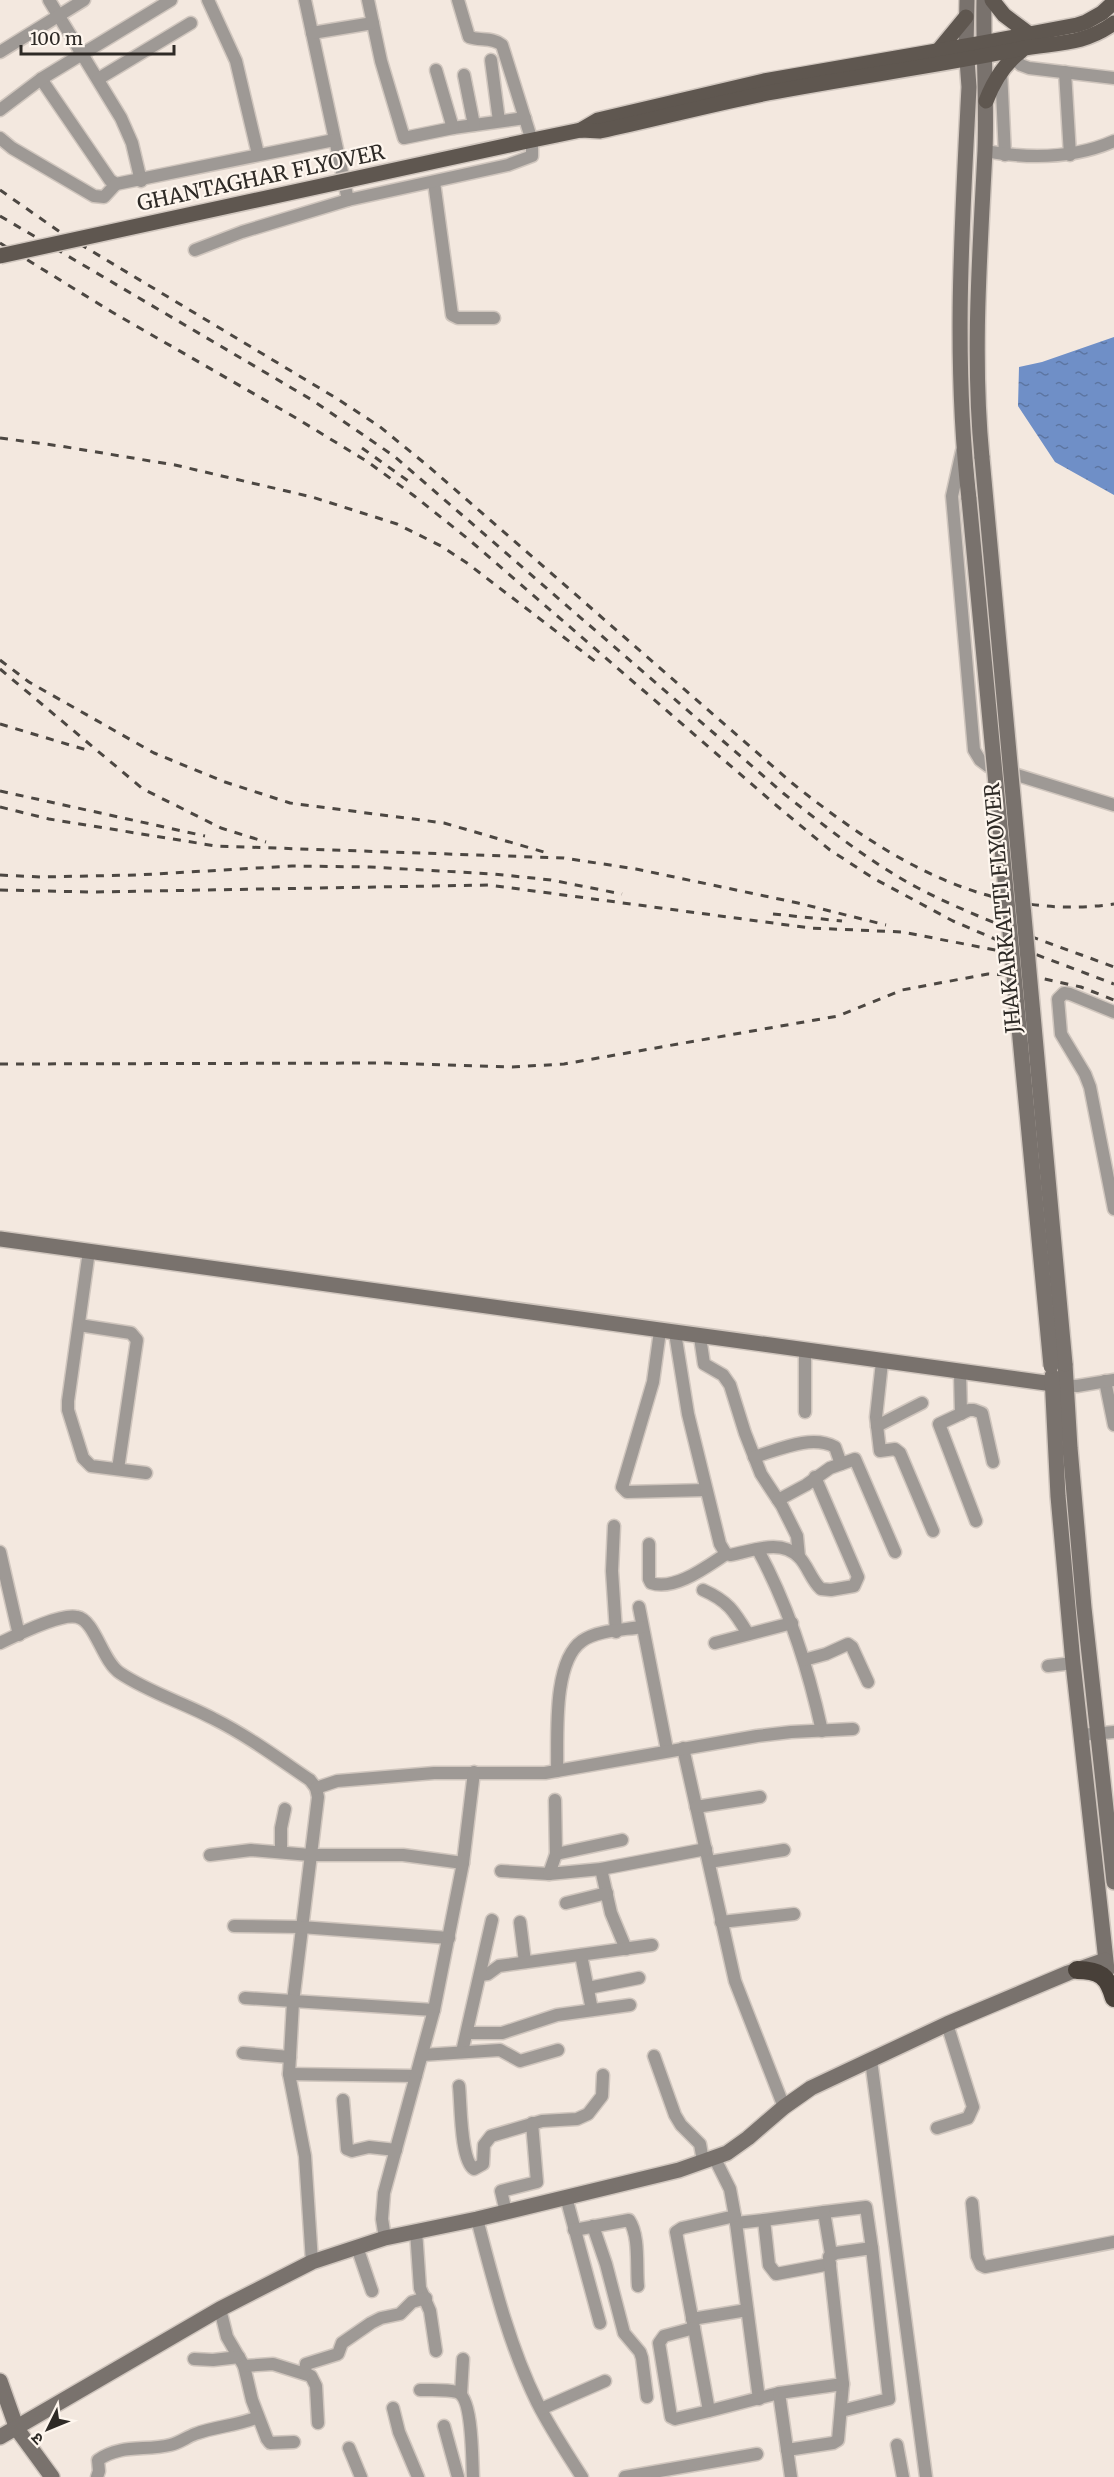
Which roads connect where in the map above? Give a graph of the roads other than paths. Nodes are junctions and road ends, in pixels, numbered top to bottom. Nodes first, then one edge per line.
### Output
1 (49, 0) edge
2 (84, 0) edge
3 (171, 0) edge
4 (208, 0) edge
5 (304, 0) edge
6 (368, 0) edge
7 (458, 0) edge
8 (967, 0) edge
9 (984, 0) edge
10 (992, 0) edge
11 (1114, 2) edge
12 (58, 15) junction
13 (966, 17) junction
14 (191, 23) dead end
15 (373, 23) junction
16 (1114, 23) edge
17 (312, 33) junction
18 (1028, 33) junction
19 (984, 50) junction
20 (938, 51) junction
21 (0, 52) edge
22 (967, 53) junction
23 (1018, 53) junction
24 (83, 54) junction
25 (491, 60) dead end
26 (436, 70) dead end
27 (1001, 70) junction
28 (1065, 72) junction
29 (464, 75) dead end
30 (1114, 78) edge
31 (41, 79) junction
32 (98, 79) junction
33 (986, 101) junction
34 (0, 110) edge
35 (525, 118) junction
36 (499, 121) junction
37 (474, 125) junction
38 (453, 128) junction
39 (581, 130) junction
40 (0, 138) edge
41 (334, 140) junction
42 (527, 141) junction
43 (1114, 141) edge
44 (985, 151) junction
45 (258, 154) junction
46 (1005, 155) junction
47 (1070, 155) junction
48 (141, 181) junction
49 (434, 182) junction
50 (116, 184) junction
51 (348, 200) junction
52 (195, 250) dead end
53 (0, 256) edge
54 (494, 318) dead end
55 (963, 447) junction
56 (1114, 805) edge
57 (1114, 1012) edge
58 (1101, 1145) junction
59 (1114, 1152) edge
60 (1114, 1209) edge
61 (0, 1239) edge
62 (89, 1251) junction
63 (79, 1325) junction
64 (668, 1332) junction
65 (700, 1337) junction
66 (805, 1351) junction
67 (882, 1362) junction
68 (1058, 1365) junction
69 (960, 1373) junction
70 (1110, 1381) edge
71 (1060, 1385) junction
72 (922, 1402) dead end
73 (805, 1412) dead end
74 (961, 1414) junction
75 (1114, 1425) edge
76 (877, 1426) junction
77 (754, 1457) junction
78 (993, 1462) dead end
79 (841, 1464) junction
80 (118, 1469) junction
81 (146, 1473) dead end
82 (815, 1477) junction
83 (706, 1490) junction
84 (778, 1500) junction
85 (976, 1521) dead end
86 (614, 1526) dead end
87 (933, 1531) dead end
88 (650, 1544) dead end
89 (758, 1550) junction
90 (0, 1552) edge
91 (895, 1552) dead end
92 (726, 1554) junction
93 (799, 1557) junction
94 (703, 1590) dead end
95 (639, 1607) dead end
96 (792, 1623) junction
97 (642, 1627) junction
98 (616, 1632) junction
99 (748, 1634) junction
100 (19, 1635) junction
101 (715, 1642) dead end
102 (0, 1643) edge
103 (804, 1660) junction
104 (1073, 1663) junction
105 (1048, 1666) dead end
106 (868, 1682) dead end
107 (853, 1729) dead end
108 (822, 1731) junction
109 (1106, 1733) edge
110 (1081, 1735) junction
111 (683, 1748) junction
112 (667, 1750) junction
113 (557, 1771) junction
114 (474, 1772) junction
115 (315, 1788) junction
116 (760, 1797) dead end
117 (555, 1800) dead end
118 (696, 1807) junction
119 (285, 1809) dead end
120 (622, 1840) dead end
121 (706, 1849) junction
122 (784, 1850) dead end
123 (281, 1852) junction
124 (556, 1854) junction
125 (210, 1855) dead end
126 (310, 1855) junction
127 (709, 1862) junction
128 (463, 1863) junction
129 (601, 1869) junction
130 (501, 1871) dead end
131 (549, 1874) junction
132 (1114, 1882) edge
133 (607, 1893) junction
134 (566, 1903) dead end
135 (794, 1914) dead end
136 (492, 1920) dead end
137 (520, 1922) dead end
138 (721, 1922) junction
139 (234, 1926) dead end
140 (301, 1927) junction
141 (449, 1938) junction
142 (652, 1945) dead end
143 (626, 1949) junction
144 (581, 1955) junction
145 (1105, 1960) junction
146 (525, 1962) junction
147 (1077, 1970) junction
148 (480, 1975) junction
149 (639, 1977) dead end
150 (588, 1988) junction
151 (1112, 1990) edge
152 (245, 1998) dead end
153 (293, 2002) junction
154 (630, 2005) dead end
155 (434, 2010) junction
156 (592, 2010) junction
157 (947, 2024) junction
158 (467, 2033) junction
159 (558, 2050) dead end
160 (462, 2052) junction
161 (243, 2053) dead end
162 (422, 2055) junction
163 (654, 2056) dead end
164 (290, 2057) junction
165 (871, 2060) junction
166 (289, 2074) junction
167 (603, 2075) dead end
168 (416, 2076) junction
169 (459, 2086) dead end
170 (343, 2100) dead end
171 (784, 2107) junction
172 (532, 2123) junction
173 (937, 2128) dead end
174 (396, 2150) junction
175 (709, 2159) junction
176 (566, 2197) junction
177 (972, 2203) dead end
178 (506, 2212) junction
179 (824, 2212) junction
180 (477, 2219) junction
181 (735, 2219) junction
182 (764, 2220) junction
183 (594, 2226) junction
184 (574, 2230) junction
185 (416, 2231) junction
186 (385, 2238) junction
187 (1114, 2242) edge
188 (357, 2247) junction
189 (872, 2248) junction
190 (830, 2259) junction
191 (312, 2262) junction
192 (638, 2286) dead end
193 (372, 2291) dead end
194 (426, 2298) junction
195 (220, 2309) junction
196 (747, 2310) junction
197 (600, 2323) dead end
198 (693, 2323) junction
199 (436, 2351) dead end
200 (194, 2359) dead end
201 (464, 2359) dead end
202 (241, 2362) junction
203 (305, 2373) junction
204 (605, 2381) dead end
205 (843, 2384) junction
206 (420, 2390) dead end
207 (1, 2391) edge
208 (779, 2393) junction
209 (461, 2394) junction
210 (647, 2397) dead end
211 (759, 2399) junction
212 (393, 2408) dead end
213 (541, 2409) junction
214 (841, 2410) junction
215 (709, 2411) junction
216 (0, 2414) edge
217 (258, 2417) junction
218 (318, 2423) dead end
219 (444, 2426) dead end
220 (9, 2433) edge
221 (294, 2442) dead end
222 (897, 2445) dead end
223 (349, 2448) dead end
224 (787, 2450) junction
225 (756, 2454) dead end
226 (42, 2477) edge
227 (52, 2477) edge
228 (97, 2477) edge
229 (361, 2477) edge
230 (418, 2477) edge
231 (458, 2477) edge
232 (472, 2477) edge
233 (582, 2477) edge
234 (626, 2477) edge
235 (791, 2477) edge
236 (903, 2477) edge
237 (926, 2477) edge

1 - 12 street
2 - 12 street
3 - 24 street
4 - 45 street
5 - 17 street
6 - 15 street
7 - 35 street
8 - 13 main road, JHAKARKATTI FLYOVER
9 - 19 main road, JHAKARKATTI FLYOVER
10 - 18 main road
11 - 18 main road
12 - 21 street
12 - 24 street
13 - 20 main road
13 - 22 main road, JHAKARKATTI FLYOVER
14 - 32 street
15 - 17 street
15 - 38 street
16 - 23 main road
17 - 41 street
18 - 19 main road
19 - 22 main road
19 - 23 main road
19 - 33 main road, JHAKARKATTI FLYOVER
20 - 22 main road
20 - 39 main road
22 - 39 main road
22 - 55 main road, JHAKARKATTI FLYOVER
23 - 27 main road
23 - 28 street
24 - 31 street
24 - 32 street
25 - 36 street
26 - 38 street
27 - 33 main road
27 - 46 street
28 - 30 street
28 - 47 street
29 - 37 street
31 - 34 street
31 - 50 street
32 - 48 street
33 - 44 main road, JHAKARKATTI FLYOVER
35 - 36 street
35 - 42 street
36 - 37 street
37 - 38 street
39 - 42 main road, GHANTAGHAR FLYOVER
40 - 50 street
41 - 45 street
41 - 51 street
42 - 49 street
42 - 53 main road, GHANTAGHAR FLYOVER, bridge
43 - 47 street
44 - 46 street
44 - 68 main road, JHAKARKATTI FLYOVER, bridge
45 - 48 street
46 - 47 street
48 - 50 street
49 - 51 street
49 - 54 street
51 - 52 street
55 - 56 street
55 - 68 main road, JHAKARKATTI FLYOVER, bridge
57 - 58 street
58 - 59 street
58 - 60 street
61 - 62 main road
62 - 63 street
62 - 64 main road
63 - 80 street
63 - 80 street
64 - 65 main road
64 - 83 street
64 - 83 street
65 - 66 main road
65 - 77 street
66 - 67 main road
66 - 73 street
67 - 69 main road
67 - 76 street
68 - 71 main road, JHAKARKATTI FLYOVER
69 - 71 main road
69 - 74 street
70 - 71 street
70 - 75 street
71 - 104 main road
71 - 109 main road
72 - 76 street
74 - 78 street
74 - 85 street
76 - 87 street
77 - 79 street
77 - 84 street
79 - 82 street
79 - 91 street
80 - 81 street
82 - 84 street
82 - 93 street
83 - 92 street
84 - 93 street
86 - 98 street
88 - 92 street
89 - 92 street
89 - 93 street
89 - 96 street
90 - 100 street
94 - 99 street
95 - 97 street
96 - 99 street
96 - 103 street
97 - 98 street
97 - 112 street
98 - 113 street
99 - 101 street
100 - 102 street
100 - 115 street
103 - 106 street
103 - 108 street
104 - 105 street
104 - 110 main road
107 - 108 street
108 - 111 street
109 - 110 street
109 - 132 main road
110 - 145 main road
111 - 112 street
111 - 118 street
112 - 113 street
113 - 114 street
114 - 115 street
114 - 128 street
115 - 126 street
116 - 118 street
117 - 124 street
118 - 121 street
119 - 123 street
120 - 124 street
121 - 127 street
121 - 129 street
122 - 127 street
123 - 125 street
123 - 126 street
124 - 131 street
126 - 128 street
126 - 140 street
127 - 138 street
128 - 141 street
129 - 131 street
129 - 133 street
130 - 131 street
133 - 134 street
133 - 143 street
135 - 138 street
136 - 148 street
137 - 146 street
138 - 171 street
139 - 140 street
140 - 141 street
140 - 153 street
141 - 155 street
142 - 143 street
143 - 144 street
144 - 146 street
144 - 150 street
145 - 147 main road
145 - 151 main road
146 - 148 street
147 - 151 highway
147 - 157 main road
148 - 158 street
149 - 150 street
150 - 156 street
152 - 153 street
153 - 155 street
153 - 164 street
154 - 156 street
155 - 162 street
156 - 158 street
157 - 165 main road
157 - 173 street
158 - 160 street
159 - 160 street
160 - 162 street
161 - 164 street
162 - 168 street
163 - 175 street
164 - 166 street
165 - 171 main road
165 - 237 street
166 - 168 street
166 - 191 street
167 - 172 street
168 - 174 street
169 - 172 street
170 - 174 street
171 - 175 main road
172 - 178 street
174 - 186 street
175 - 176 main road
175 - 181 street
176 - 178 main road
176 - 184 street
177 - 187 street
178 - 180 main road
179 - 182 street
179 - 189 street
179 - 190 street
180 - 185 main road
180 - 213 street
181 - 182 street
181 - 196 street
181 - 198 street
182 - 190 street
183 - 184 street
183 - 192 street
183 - 210 street
184 - 197 street
185 - 186 main road
185 - 194 street
186 - 188 main road
188 - 191 main road
188 - 193 street
189 - 190 street
189 - 214 street
190 - 205 street
191 - 195 main road
194 - 199 street
194 - 203 street
195 - 202 street
195 - 220 main road
196 - 198 street
196 - 211 street
198 - 215 street
198 - 215 street
200 - 202 street
201 - 209 street
202 - 203 street
202 - 217 street
203 - 218 street
204 - 213 street
205 - 208 street
205 - 214 street
206 - 209 street
207 - 220 main road
208 - 211 street
208 - 224 street
209 - 232 street
211 - 215 street
212 - 230 street
213 - 233 street
214 - 224 street
216 - 220 main road
217 - 221 street
217 - 228 street
219 - 231 street
220 - 226 main road
220 - 227 main road
222 - 236 street
223 - 229 street
224 - 235 street
225 - 234 street

